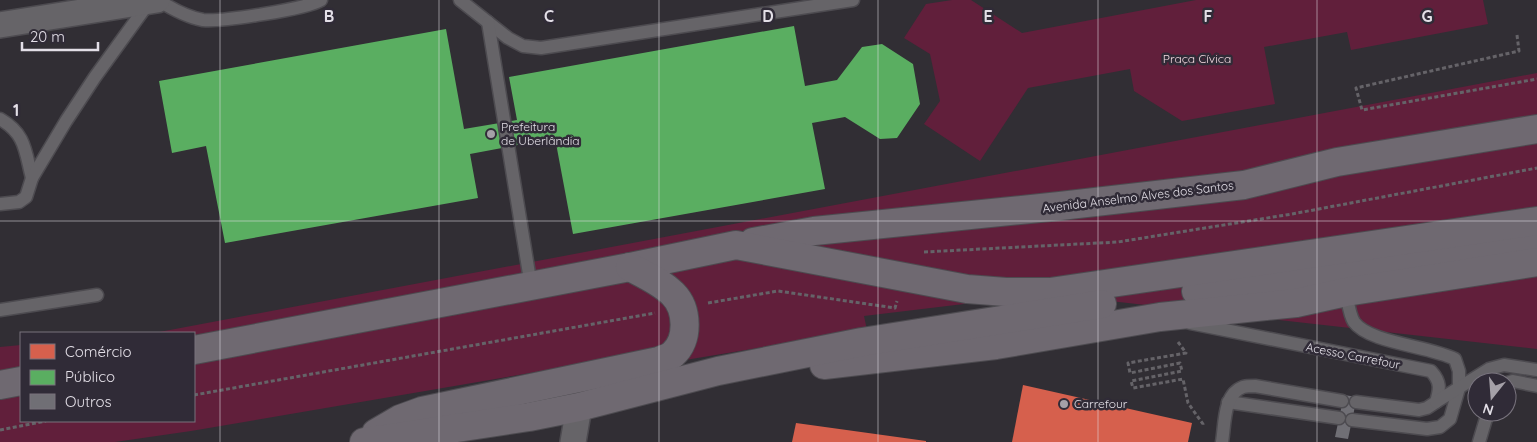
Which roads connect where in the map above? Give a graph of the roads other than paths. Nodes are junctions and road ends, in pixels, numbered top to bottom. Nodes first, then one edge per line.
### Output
1 (155, 0) edge
2 (321, 0) edge
3 (853, 0) edge
4 (466, 2) edge
5 (488, 22) junction
6 (0, 25) edge
7 (0, 119) edge
8 (1537, 129) edge
9 (32, 178) junction
10 (0, 204) edge
11 (1537, 221) edge
12 (1537, 242) edge
13 (736, 245) junction
14 (1537, 262) edge
15 (630, 267) junction
16 (531, 286) junction
17 (1346, 292) junction
18 (97, 295) dead end
19 (0, 310) edge
20 (1160, 317) junction
21 (195, 350) edge
22 (1537, 370) edge
23 (718, 371) junction
24 (20, 381) edge
25 (1517, 382) edge
26 (0, 385) edge
27 (1537, 386) edge
28 (1459, 388) junction
29 (1342, 401) dead end
30 (1228, 402) junction
31 (1356, 402) dead end
32 (1436, 402) junction
33 (579, 407) junction
34 (1338, 418) dead end
35 (1352, 420) dead end
36 (1485, 422) edge
37 (359, 442) edge
38 (364, 442) edge
39 (573, 442) edge
40 (1222, 442) edge
41 (1479, 442) edge

1 - 2 lane
1 - 6 street
1 - 9 lane
3 - 5 lane
4 - 5 lane
5 - 16 lane
7 - 9 lane
8 - 13 main road, Avenida Anselmo Alves dos Santos
9 - 10 lane
11 - 13 main road
12 - 23 main road
13 - 15 main road, Avenida Anselmo Alves dos Santos
14 - 17 main road
15 - 16 main road, Avenida Anselmo Alves dos Santos
15 - 37 main road
16 - 21 main road, Avenida Anselmo Alves dos Santos
17 - 20 main road
17 - 28 lane
18 - 19 lane
20 - 23 main road
20 - 32 lane, Acesso Carrefour
22 - 28 lane
23 - 33 main road
24 - 26 main road
25 - 27 lane
28 - 32 lane
28 - 35 lane
29 - 30 lane
30 - 34 lane
30 - 40 lane
31 - 32 lane
33 - 38 main road
33 - 39 street
36 - 41 lane

